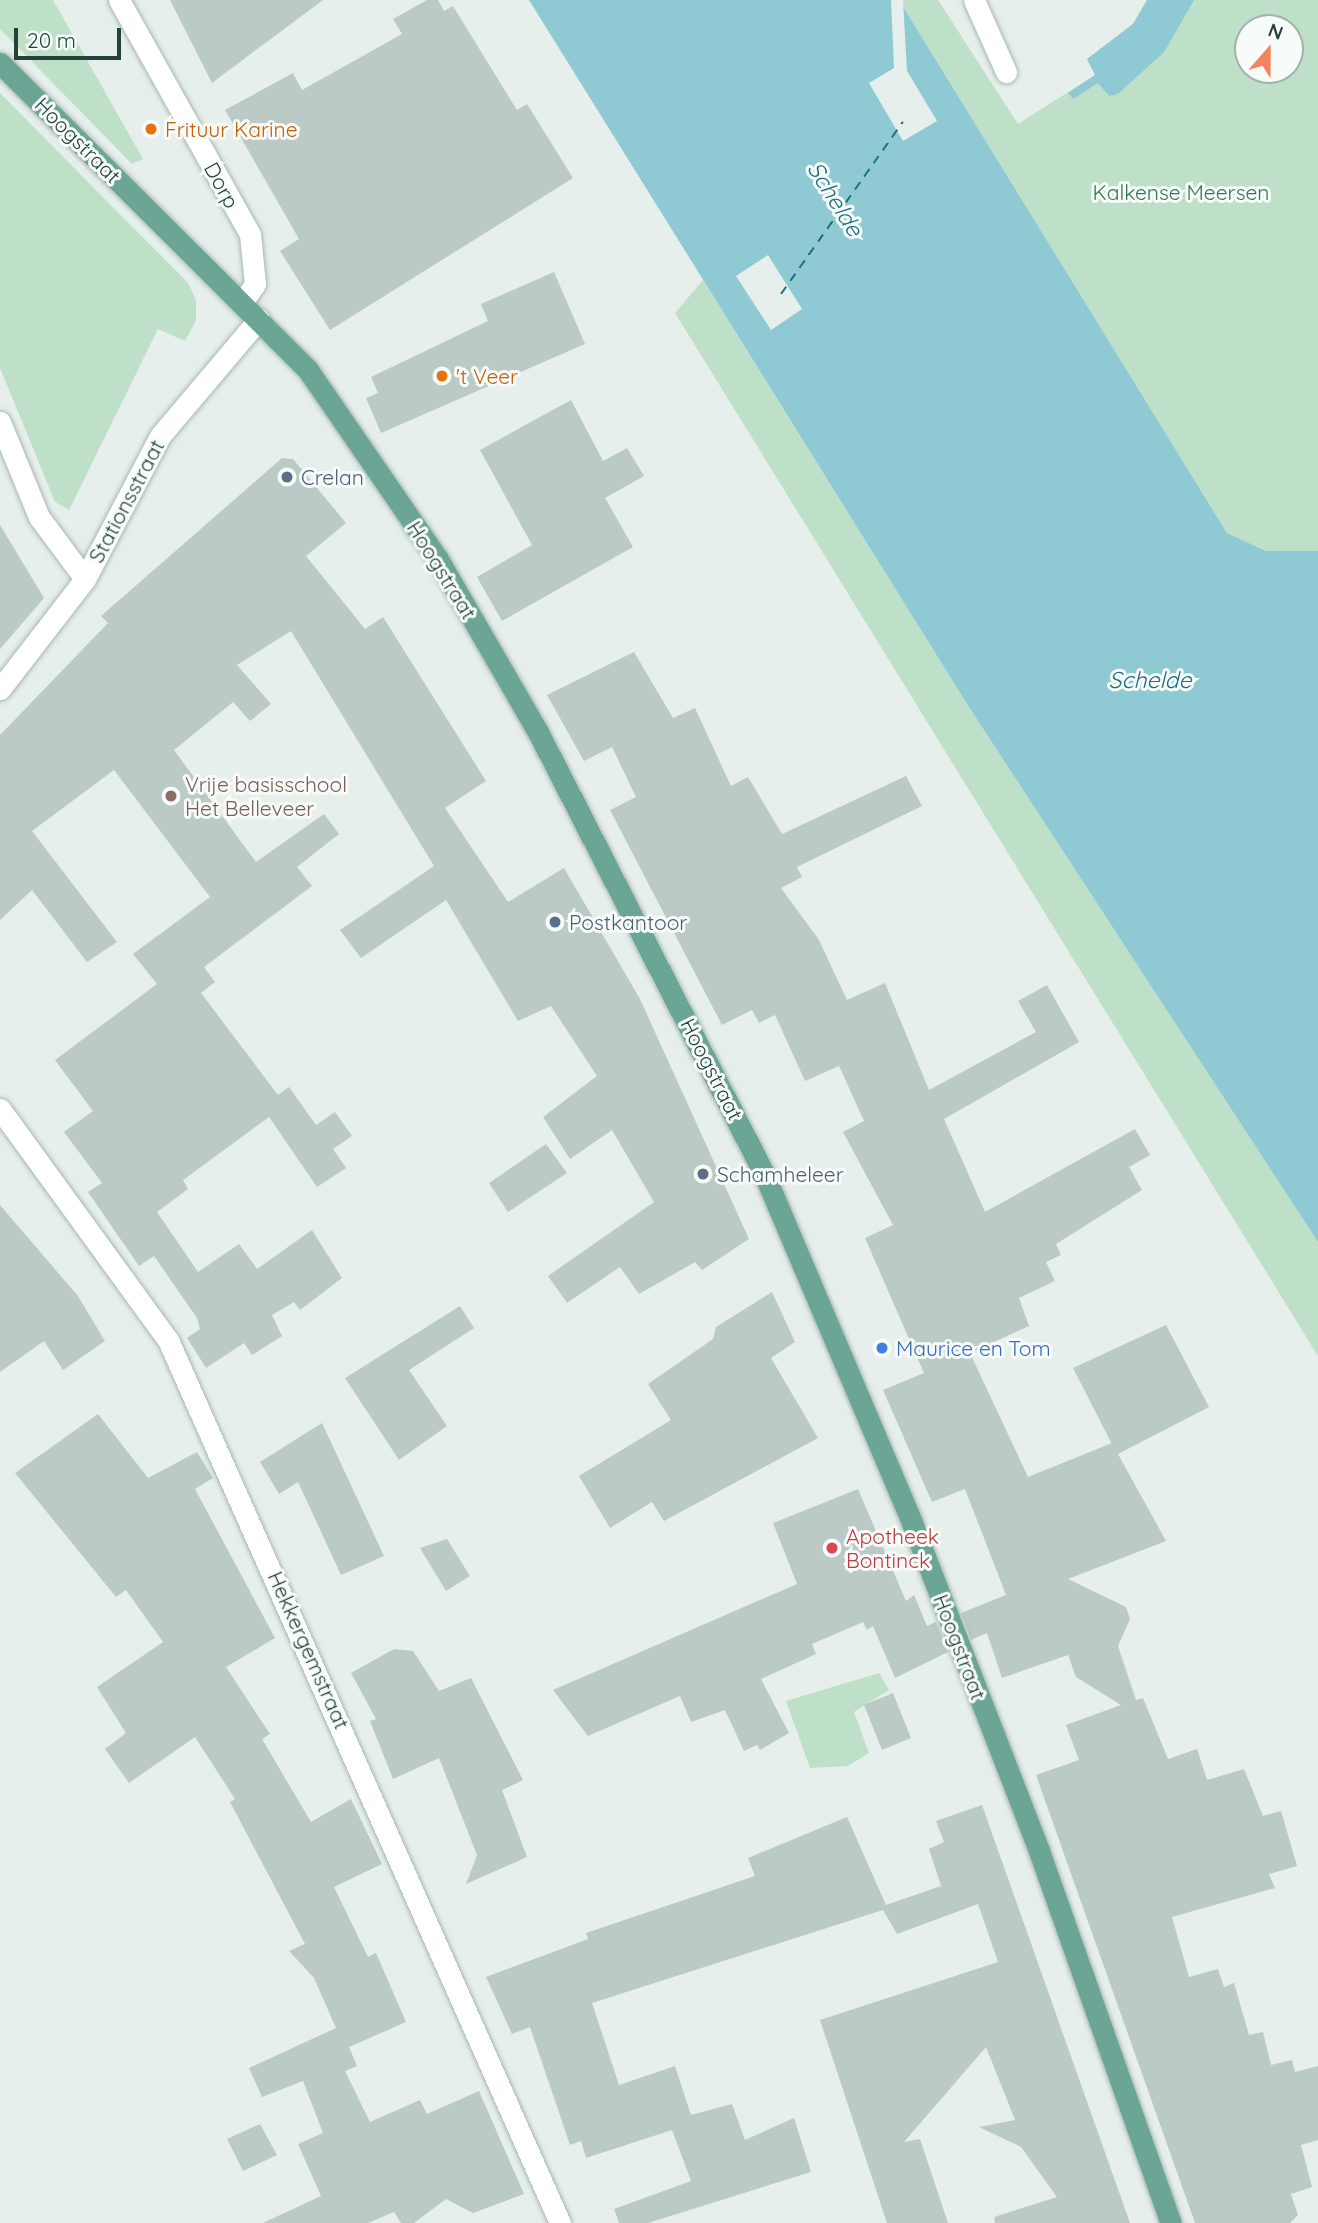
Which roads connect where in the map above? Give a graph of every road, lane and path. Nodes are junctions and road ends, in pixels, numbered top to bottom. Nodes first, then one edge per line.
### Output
1 (119, 0) edge
2 (974, 0) edge
3 (0, 63) edge
4 (1006, 72) dead end
5 (243, 300) junction
6 (259, 319) junction
7 (0, 422) edge
8 (85, 579) junction
9 (0, 689) edge
10 (0, 1110) edge
11 (560, 2223) edge
12 (1171, 2223) edge

1 - 5 street, Dorp
2 - 4 street
3 - 5 main road, Hoogstraat
5 - 6 main road, Hoogstraat
6 - 8 street, Stationsstraat
6 - 12 main road, Hoogstraat
7 - 8 street
8 - 9 street, Stationsstraat
10 - 11 street, Hekkergemstraat

